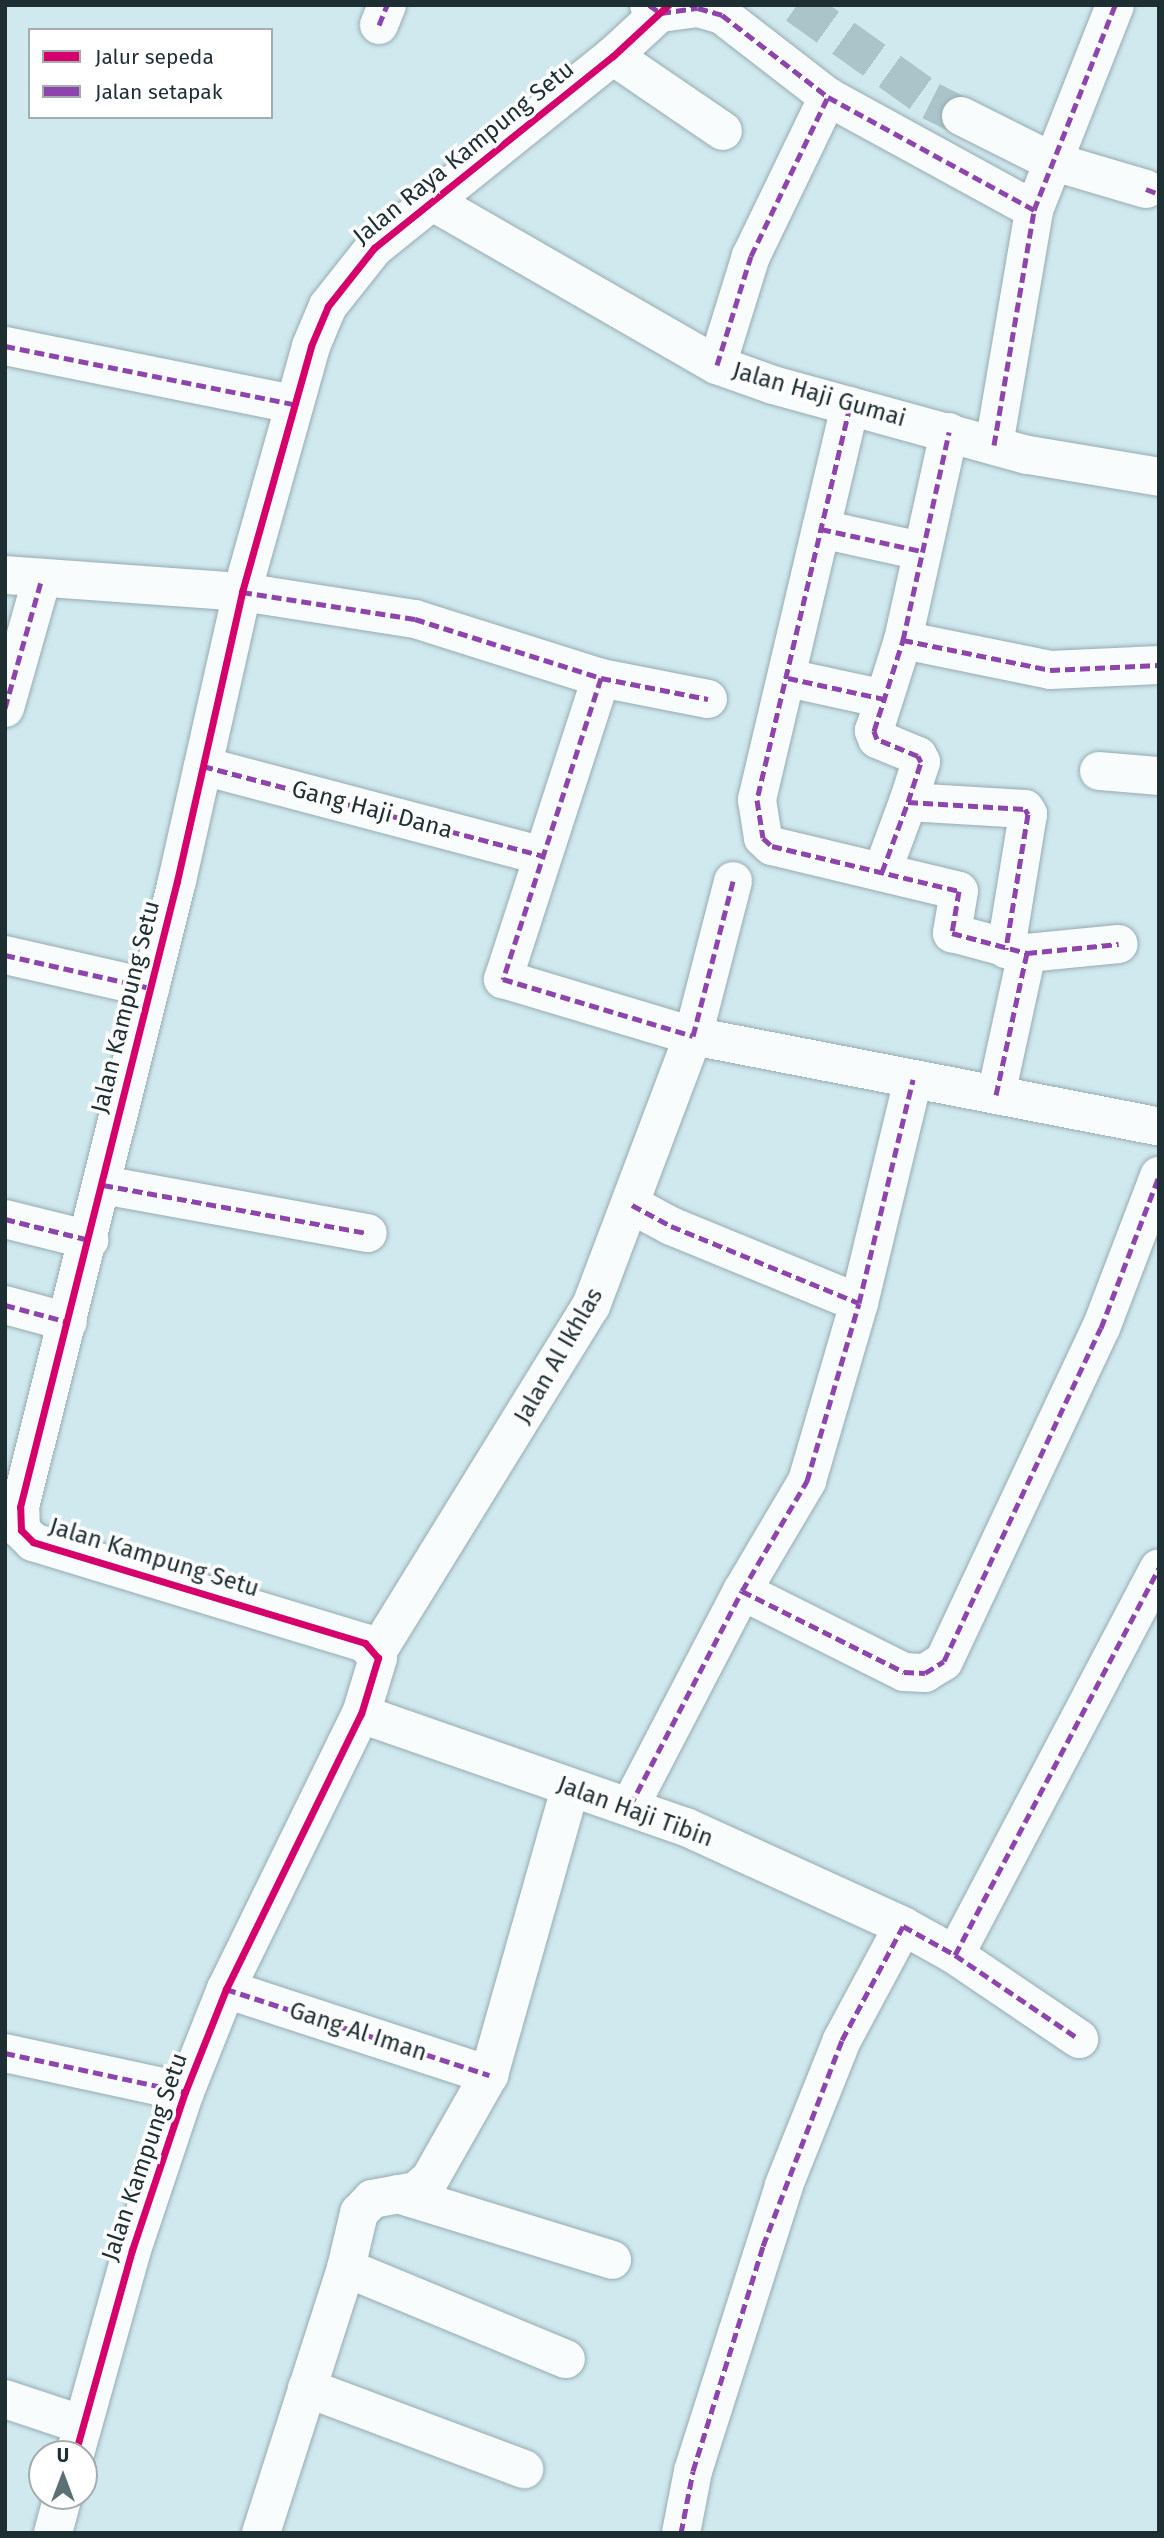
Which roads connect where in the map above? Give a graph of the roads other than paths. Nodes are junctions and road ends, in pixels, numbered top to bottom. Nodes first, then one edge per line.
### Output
1 (1115, 5) edge
2 (659, 8) edge
3 (613, 56) junction
4 (828, 97) junction
5 (961, 116) tunnel mouth
6 (723, 131) dead end
7 (1051, 161) junction
8 (1146, 190) dead end
9 (433, 202) junction
10 (1034, 211) junction
11 (5, 346) edge
12 (717, 365) junction
13 (292, 404) junction
14 (850, 406) junction
15 (948, 432) junction
16 (995, 445) junction
17 (1159, 477) edge
18 (821, 529) junction
19 (920, 551) junction
20 (24, 577) edge
21 (242, 592) junction
22 (903, 640) junction
23 (1159, 665) edge
24 (601, 678) junction
25 (788, 678) junction
26 (708, 699) dead end
27 (884, 699) junction
28 (5, 708) edge
29 (203, 766) junction
30 (1099, 771) dead end
31 (1159, 776) edge
32 (908, 802) junction
33 (541, 855) junction
34 (882, 872) junction
35 (733, 881) dead end
36 (1119, 944) dead end
37 (1017, 951) junction
38 (5, 955) edge
39 (150, 988) junction
40 (693, 1036) junction
41 (913, 1079) junction
42 (996, 1095) junction
43 (1159, 1127) edge
44 (1159, 1176) edge
45 (103, 1185) junction
46 (632, 1205) junction
47 (5, 1219) edge
48 (368, 1233) dead end
49 (89, 1240) junction
50 (859, 1303) junction
51 (5, 1305) edge
52 (68, 1322) junction
53 (13, 1535) edge
54 (1159, 1569) edge
55 (742, 1591) junction
56 (377, 1652) junction
57 (361, 1714) junction
58 (570, 1789) junction
59 (630, 1806) junction
60 (903, 1926) junction
61 (955, 1955) junction
62 (226, 1989) junction
63 (1079, 2039) dead end
64 (5, 2053) edge
65 (489, 2075) junction
66 (185, 2092) junction
67 (398, 2194) junction
68 (612, 2260) dead end
69 (346, 2268) junction
70 (566, 2360) dead end
71 (307, 2388) junction
72 (5, 2399) edge
73 (79, 2439) edge
74 (524, 2469) dead end
75 (59, 2510) edge
76 (53, 2533) edge
77 (261, 2533) edge
78 (681, 2533) edge

1 - 7 street
2 - 3 street, Jalan Raya Kampung Setu
2 - 4 street
3 - 6 street
3 - 9 street, Jalan Raya Kampung Setu
4 - 10 street
4 - 12 street
5 - 7 street
7 - 8 street
7 - 10 street
9 - 12 street, Jalan Haji Gumai
9 - 13 street, Jalan Raya Kampung Setu
10 - 16 street
11 - 13 street
12 - 14 street, Jalan Haji Gumai
13 - 21 street, Jalan Raya Kampung Setu
14 - 15 street, Jalan Haji Gumai
14 - 18 street
15 - 16 street, Jalan Haji Gumai
15 - 19 street
16 - 17 street, Jalan Haji Gumai
18 - 19 street
18 - 25 street
19 - 22 street
20 - 21 street
20 - 28 street
21 - 24 street
21 - 29 street, Jalan Kampung Setu
22 - 23 street
22 - 27 street
24 - 26 street
24 - 33 street
25 - 27 street
25 - 34 street
27 - 32 street
29 - 33 street, Gang Haji Dana
29 - 39 street, Jalan Kampung Setu
30 - 31 street
32 - 34 street
32 - 37 street
33 - 40 street
34 - 37 street
35 - 40 street, Jalan Al Ikhlas
36 - 37 street
37 - 42 street
38 - 39 street
39 - 45 street, Jalan Kampung Setu
40 - 41 street
40 - 46 street, Jalan Al Ikhlas
41 - 42 street
41 - 50 street
42 - 43 street
44 - 55 street
45 - 48 street
45 - 49 street, Jalan Kampung Setu
46 - 50 street
46 - 56 street, Jalan Al Ikhlas
47 - 49 street
49 - 52 street, Jalan Kampung Setu
50 - 55 street
51 - 52 street
52 - 53 street, Jalan Kampung Setu
53 - 56 street, Jalan Kampung Setu
54 - 61 street
55 - 59 street
56 - 57 street, Jalan Kampung Setu
57 - 58 street, Jalan Haji Tibin
57 - 62 street, Jalan Kampung Setu
58 - 59 street, Jalan Haji Tibin
58 - 65 street
59 - 60 street, Jalan Haji Tibin
60 - 61 street, Jalan Haji Tibin
60 - 78 street
61 - 63 street, Jalan Haji Tibin
62 - 65 street, Gang Al Iman
62 - 66 street, Jalan Kampung Setu
64 - 66 street
65 - 67 street
66 - 73 street, Jalan Kampung Setu
67 - 68 street
67 - 69 street
69 - 70 street
69 - 71 street
71 - 74 street
71 - 77 street
72 - 73 street
75 - 76 street

